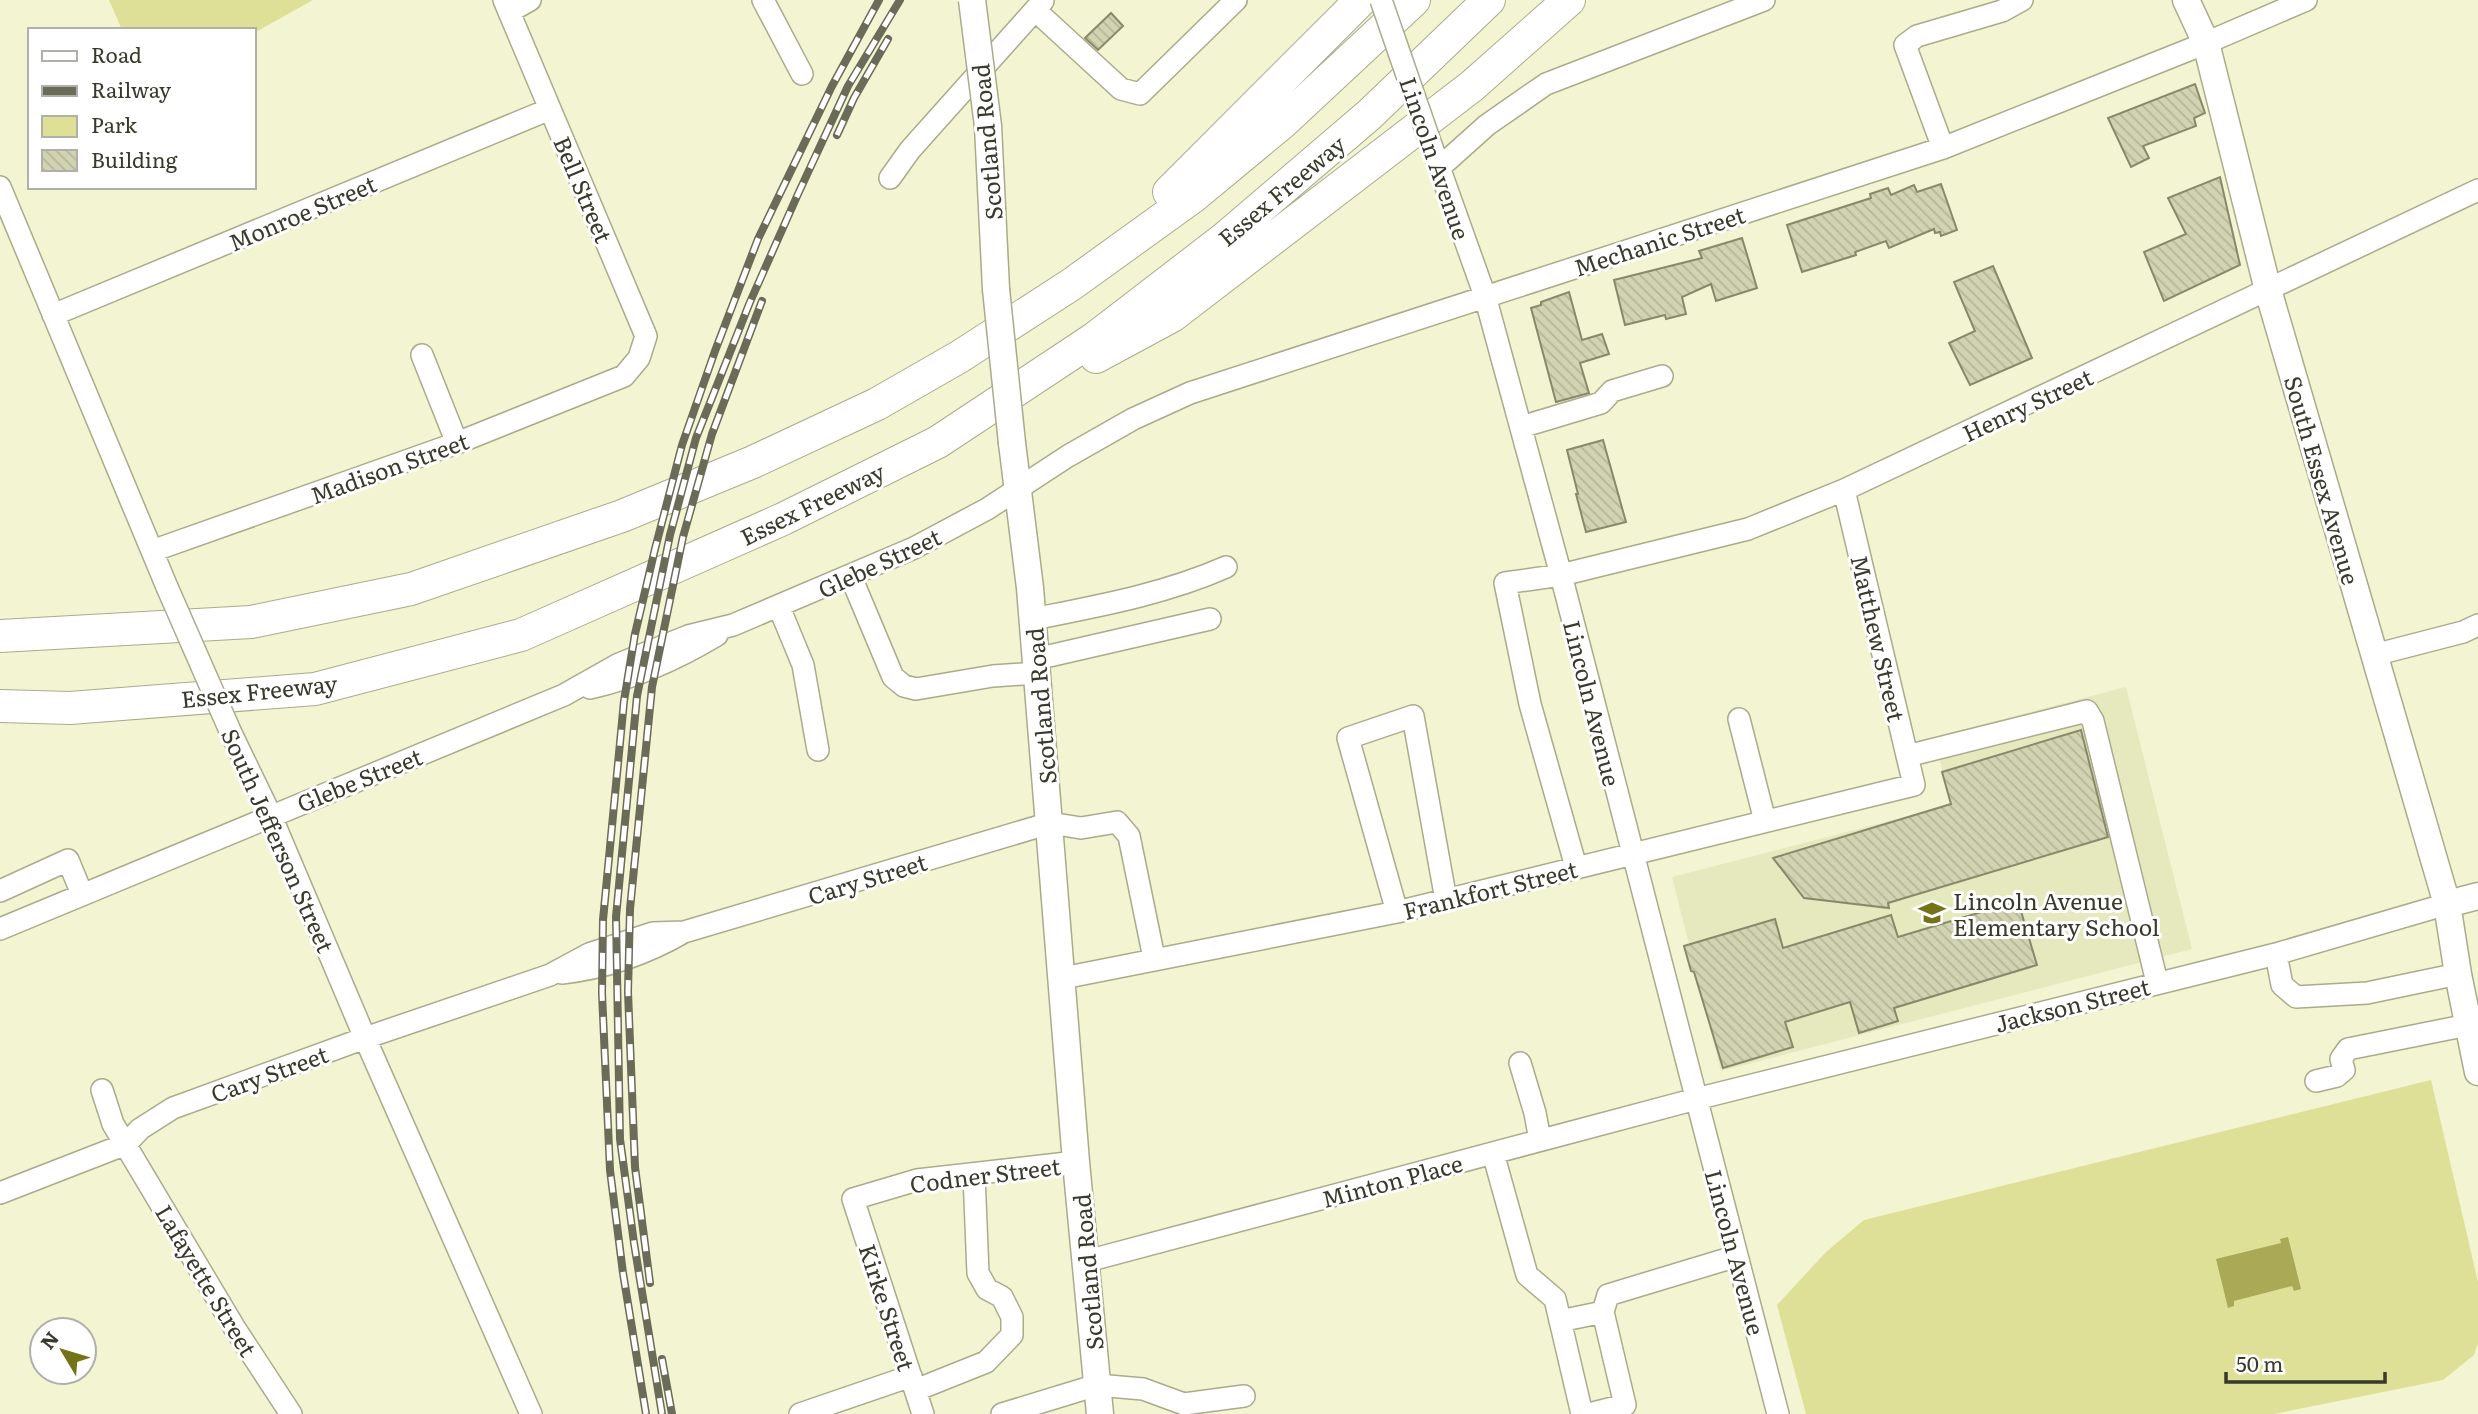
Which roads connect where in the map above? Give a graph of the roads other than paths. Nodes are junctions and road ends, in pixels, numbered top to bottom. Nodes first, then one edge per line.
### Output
1 (530, 0) edge
2 (763, 0) edge
3 (972, 0) edge
4 (1236, 0) edge
5 (1361, 0) edge
6 (1381, 0) edge
7 (1414, 0) edge
8 (1489, 0) edge
9 (1569, 0) edge
10 (1764, 0) edge
11 (2022, 0) edge
12 (2186, 0) edge
13 (2306, 0) edge
14 (1040, 5) edge
15 (507, 6) edge
16 (2206, 43) junction
17 (802, 74) dead end
18 (550, 108) junction
19 (1943, 148) junction
20 (1439, 169) junction
21 (890, 178) dead end
22 (0, 187) edge
23 (2478, 190) edge
24 (1072, 284) junction
25 (2268, 290) junction
26 (1485, 296) junction
27 (53, 315) junction
28 (422, 355) dead end
29 (624, 376) joint
30 (1662, 376) dead end
31 (1008, 404) junction
32 (1521, 427) junction
33 (938, 442) junction
34 (457, 443) junction
35 (1019, 488) junction
36 (1844, 490) junction
37 (152, 551) junction
38 (1226, 567) dead end
39 (1561, 575) junction
40 (850, 577) junction
41 (779, 607) junction
42 (1210, 619) dead end
43 (1033, 620) junction
44 (2478, 625) edge
45 (0, 636) edge
46 (2374, 655) junction
47 (1037, 666) junction
48 (0, 706) edge
49 (1739, 719) dead end
50 (818, 750) dead end
51 (1907, 756) junction
52 (1914, 785) joint
53 (271, 816) junction
54 (1765, 821) junction
55 (1050, 823) junction
56 (1632, 853) junction
57 (1576, 867) junction
58 (0, 891) edge
59 (82, 894) junction
60 (2478, 896) edge
61 (1446, 900) junction
62 (2447, 904) junction
63 (1396, 912) junction
64 (0, 929) edge
65 (2478, 943) edge
66 (2276, 954) junction
67 (1154, 958) junction
68 (2457, 967) junction
69 (1063, 978) junction
70 (2157, 982) junction
71 (2468, 1025) junction
72 (365, 1038) junction
73 (1520, 1063) dead end
74 (2478, 1072) edge
75 (2316, 1081) dead end
76 (102, 1090) dead end
77 (1696, 1098) junction
78 (1540, 1140) junction
79 (126, 1144) junction
80 (1493, 1153) junction
81 (1076, 1162) junction
82 (974, 1175) junction
83 (0, 1193) edge
84 (853, 1199) joint
85 (1737, 1256) junction
86 (1087, 1261) junction
87 (1603, 1312) junction
88 (1560, 1321) junction
89 (913, 1383) junction
90 (1097, 1385) junction
91 (1244, 1396) dead end
92 (291, 1414) edge
93 (531, 1414) edge
94 (800, 1414) edge
95 (923, 1414) edge
96 (1002, 1414) edge
97 (1100, 1414) edge
98 (1582, 1414) edge
99 (1590, 1414) edge
100 (1778, 1414) edge

1 - 15 street
2 - 17 street
3 - 31 main road, Scotland Road, bridge
4 - 14 street
5 - 24 highway
6 - 20 street, Lincoln Avenue, bridge
7 - 24 highway
8 - 33 highway, Essex Freeway
9 - 31 highway
10 - 20 street
11 - 19 street
12 - 16 main road, South Essex Avenue
13 - 16 street, Mechanic Street
14 - 21 street
15 - 18 street, Bell Street
16 - 19 street, Mechanic Street
16 - 25 main road, South Essex Avenue
18 - 27 street, Monroe Street
18 - 29 street, Bell Street
19 - 26 street, Mechanic Street
20 - 26 street, Lincoln Avenue
22 - 27 street, South Jefferson Street
23 - 25 street, Henry Street
24 - 45 highway
25 - 36 street, Henry Street
25 - 46 main road, South Essex Avenue
26 - 32 street, Lincoln Avenue
26 - 35 street, Mechanic Street
27 - 37 street, South Jefferson Street
28 - 34 street
29 - 34 street, Madison Street
30 - 32 street
31 - 33 highway
31 - 35 main road, Scotland Road, bridge
32 - 39 street, Lincoln Avenue
33 - 48 highway, Essex Freeway
34 - 37 street, Madison Street
35 - 40 street, Glebe Street
35 - 43 main road, Scotland Road
36 - 39 street, Henry Street
36 - 51 street, Matthew Street
37 - 53 street, South Jefferson Street, bridge
38 - 43 street
39 - 56 street, Lincoln Avenue
39 - 57 street, Henry Street
40 - 41 street, Glebe Street
40 - 47 street
41 - 50 street
41 - 53 street, Glebe Street
42 - 47 street
43 - 47 main road, Scotland Road
44 - 46 street
46 - 62 main road, South Essex Avenue
47 - 55 main road, Scotland Road
49 - 54 street
51 - 52 street, Matthew Street
51 - 70 street
52 - 54 street, Frankfort Street
53 - 59 street, Glebe Street
53 - 72 street, South Jefferson Street
54 - 56 street, Frankfort Street
55 - 67 street
55 - 69 main road, Scotland Road
55 - 72 street, Cary Street
56 - 57 street, Frankfort Street
56 - 77 street, Lincoln Avenue
57 - 61 street, Frankfort Street
58 - 59 street
59 - 64 street, Glebe Street
60 - 62 main road
61 - 63 street, Frankfort Street
61 - 63 street
62 - 66 street, Jackson Street
62 - 68 main road, South Essex Avenue
63 - 67 street, Frankfort Street
65 - 68 main road
66 - 68 street
66 - 70 street, Jackson Street
67 - 69 street, Frankfort Street
68 - 71 main road, South Essex Avenue
69 - 81 main road, Scotland Road
70 - 77 street, Jackson Street
71 - 74 main road, South Essex Avenue
71 - 75 street
72 - 79 street, Cary Street
72 - 93 street, South Jefferson Street
73 - 78 street
76 - 79 street, Lafayette Street
77 - 78 street, Minton Place
77 - 85 street, Lincoln Avenue
78 - 80 street, Minton Place
79 - 83 street, Cary Street
79 - 92 street, Lafayette Street
80 - 86 street, Minton Place
80 - 88 street
81 - 82 street, Codner Street
81 - 86 main road, Scotland Road
82 - 84 street, Codner Street
82 - 89 street
84 - 89 street, Kirke Street
85 - 87 street
85 - 100 street, Lincoln Avenue
86 - 90 main road, Scotland Road
87 - 88 street
87 - 99 street
88 - 98 street
89 - 94 street
89 - 95 street, Kirke Street
90 - 91 street
90 - 96 street
90 - 97 main road, Scotland Road

